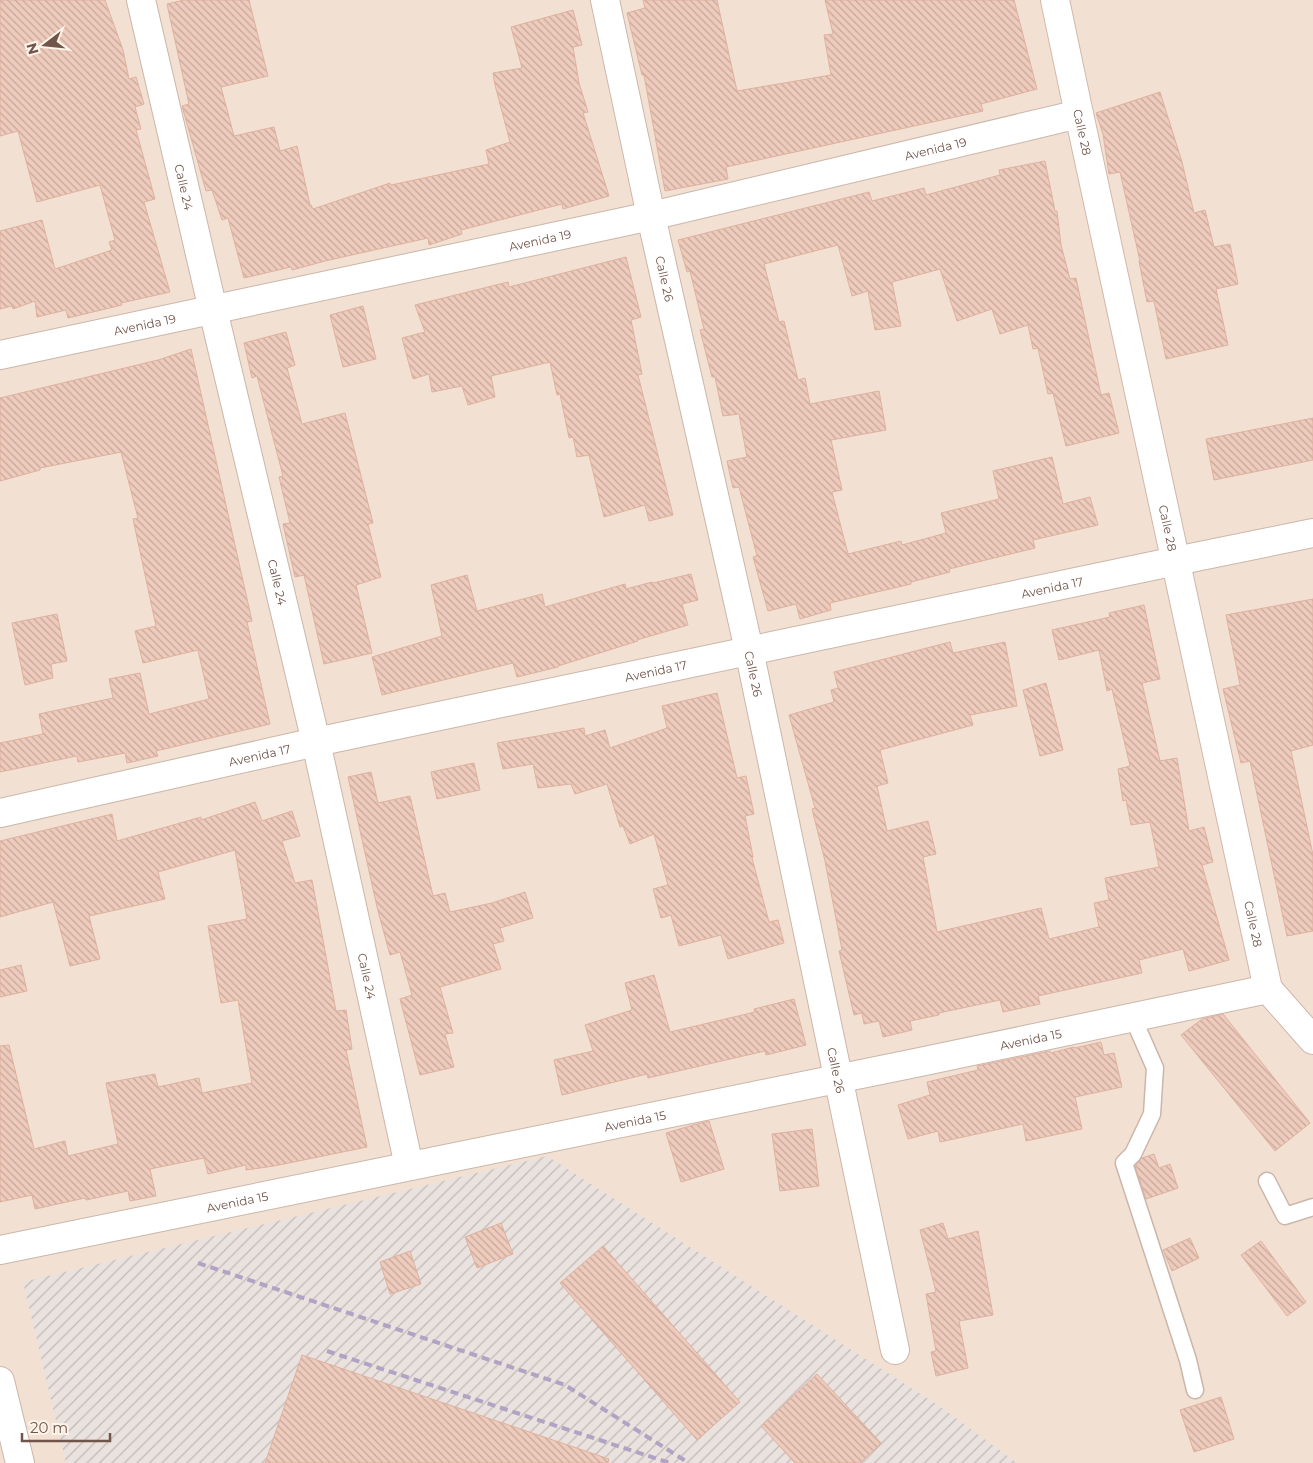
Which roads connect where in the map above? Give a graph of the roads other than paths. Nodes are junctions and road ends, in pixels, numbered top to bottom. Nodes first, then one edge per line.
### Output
1 (141, 0) edge
2 (605, 0) edge
3 (1055, 0) edge
4 (1079, 114) junction
5 (651, 216) junction
6 (213, 310) junction
7 (0, 355) edge
8 (1313, 533) edge
9 (1176, 561) junction
10 (749, 650) junction
11 (316, 742) junction
12 (0, 813) edge
13 (1268, 988) junction
14 (1133, 1018) junction
15 (1313, 1040) edge
16 (839, 1079) junction
17 (410, 1166) junction
18 (1267, 1181) dead end
19 (1313, 1208) edge
20 (0, 1250) edge
21 (895, 1350) dead end
22 (0, 1381) edge
23 (1196, 1390) dead end
24 (20, 1463) edge

1 - 6 street, Calle 24
2 - 5 street, Calle 26
3 - 4 street, Calle 28
4 - 5 street, Avenida 19
4 - 9 street, Calle 28
5 - 6 street, Avenida 19
5 - 10 street, Calle 26
6 - 7 street, Avenida 19
6 - 11 street, Calle 24
8 - 9 street, Avenida 17
9 - 10 street, Avenida 17
9 - 13 street, Calle 28
10 - 11 street, Avenida 17
10 - 16 street, Calle 26
11 - 12 street, Avenida 17
11 - 17 street, Calle 24
13 - 14 street, Avenida 15
13 - 15 street, Calle 28
14 - 16 street, Avenida 15
14 - 23 lane
16 - 17 street, Avenida 15
16 - 21 street, Calle 26
17 - 20 street, Avenida 15
18 - 19 lane
22 - 24 street

